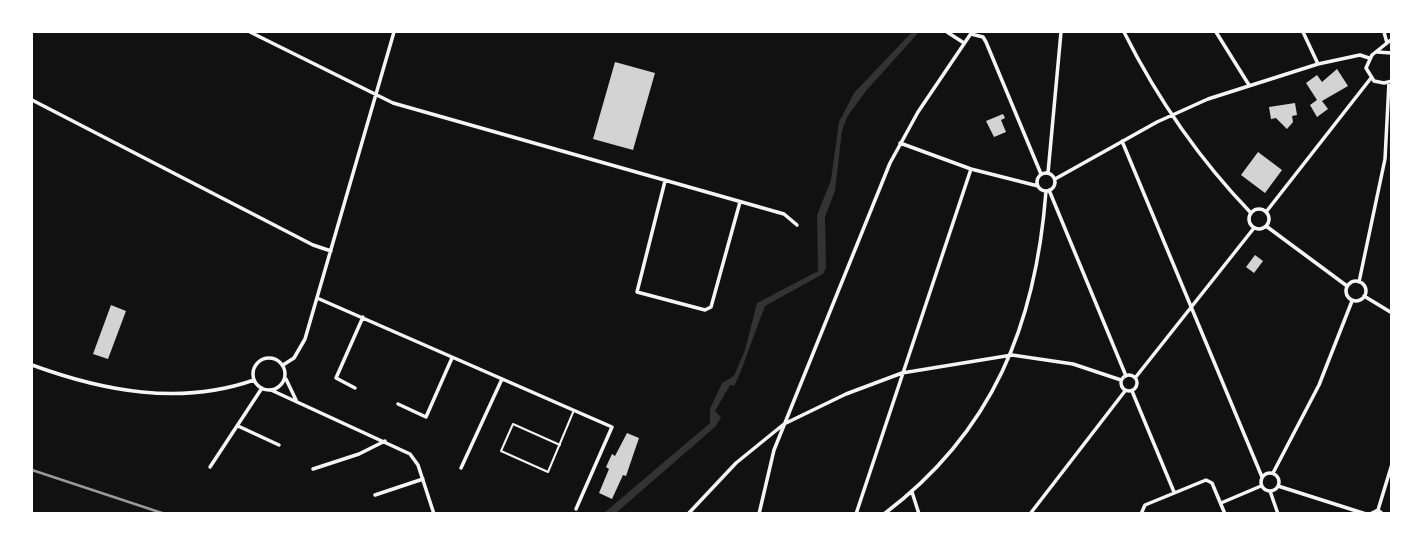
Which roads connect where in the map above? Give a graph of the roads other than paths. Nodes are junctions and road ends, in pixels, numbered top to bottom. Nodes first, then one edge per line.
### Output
1 (250, 32) edge
2 (394, 32) edge
3 (947, 32) edge
4 (1061, 32) edge
5 (1124, 32) edge
6 (1216, 32) edge
7 (1303, 32) edge
8 (1384, 32) edge
9 (972, 33) edge
10 (1389, 41) edge
11 (964, 43) junction
12 (1375, 52) junction
13 (1391, 53) edge
14 (1369, 58) junction
15 (1318, 64) junction
16 (1371, 78) junction
17 (1390, 81) edge
18 (1248, 85) junction
19 (376, 97) junction
20 (32, 100) edge
21 (1170, 116) junction
22 (1122, 141) junction
23 (900, 143) junction
24 (971, 169) junction
25 (1048, 173) junction
26 (1041, 174) junction
27 (1055, 179) junction
28 (665, 181) junction
29 (1038, 186) junction
30 (1047, 190) junction
31 (740, 202) junction
32 (1266, 212) junction
33 (1251, 213) junction
34 (797, 225) dead end
35 (1266, 226) junction
36 (1254, 228) junction
37 (331, 251) junction
38 (1359, 282) junction
39 (1347, 286) junction
40 (1364, 296) junction
41 (317, 298) junction
42 (1352, 301) junction
43 (1191, 307) junction
44 (1391, 313) edge
45 (363, 317) junction
46 (1012, 355) junction
47 (452, 357) junction
48 (32, 365) edge
49 (283, 365) junction
50 (902, 373) junction
51 (1126, 376) junction
52 (285, 377) junction
53 (1135, 378) junction
54 (502, 379) junction
55 (254, 380) junction
56 (1121, 380) junction
57 (262, 388) junction
58 (355, 388) dead end
59 (271, 390) junction
60 (1125, 391) junction
61 (1132, 391) junction
62 (297, 402) junction
63 (398, 404) dead end
64 (574, 410) junction
65 (426, 417) junction
66 (784, 424) junction
67 (422, 425) dead end
68 (238, 426) junction
69 (385, 441) junction
70 (279, 445) dead end
71 (560, 445) junction
72 (1391, 464) edge
73 (210, 467) dead end
74 (461, 468) dead end
75 (313, 469) dead end
76 (1273, 473) junction
77 (1262, 477) junction
78 (423, 480) junction
79 (1261, 486) junction
80 (1278, 486) junction
81 (1269, 491) junction
82 (912, 492) junction
83 (1174, 492) junction
84 (375, 495) dead end
85 (1221, 503) junction
86 (576, 509) dead end
87 (1378, 510) junction
88 (434, 513) edge
89 (688, 513) edge
90 (759, 513) edge
91 (856, 513) edge
92 (884, 513) edge
93 (919, 513) edge
94 (1030, 513) edge
95 (1141, 513) edge
96 (1225, 513) edge
97 (1278, 513) edge
98 (1368, 513) edge
99 (1383, 513) edge

1 - 19 street
2 - 19 street
3 - 11 street
4 - 25 street
5 - 21 street
6 - 18 street
7 - 15 street
8 - 10 street
9 - 11 street
9 - 26 street
10 - 12 street
11 - 23 street
12 - 13 street
12 - 14 street
14 - 15 street
14 - 16 street
15 - 18 street
16 - 17 street
16 - 32 street
17 - 38 street
18 - 21 street
19 - 28 street
19 - 37 street
20 - 37 street
21 - 22 street
21 - 33 street
22 - 27 street
22 - 43 street
23 - 24 street
23 - 66 street
24 - 29 street
24 - 50 street
25 - 26 street
25 - 27 street
26 - 29 street
27 - 30 street
28 - 31 street
28 - 31 street
29 - 30 street
30 - 46 street
30 - 51 street
31 - 34 street
32 - 33 street
32 - 35 street
33 - 36 street
35 - 36 street
35 - 39 street
36 - 43 street
37 - 41 street
38 - 39 street
38 - 40 street
39 - 42 street
40 - 42 street
40 - 44 street
41 - 45 street
41 - 49 street
42 - 76 street
43 - 53 street
43 - 77 street
45 - 47 street
45 - 58 street
46 - 50 street
46 - 56 street
46 - 82 street
47 - 54 street
47 - 65 street
48 - 55 street
49 - 52 street
49 - 55 street
50 - 66 street
50 - 91 street
51 - 53 street
51 - 56 street
52 - 59 street
52 - 62 street
53 - 61 street
54 - 64 street
54 - 74 street
55 - 57 street
56 - 60 street
57 - 59 street
57 - 68 street
59 - 62 street
60 - 61 street
60 - 94 street
61 - 83 street
62 - 69 street
63 - 65 street
64 - 71 lane
64 - 86 street
65 - 67 street
66 - 89 street
66 - 90 street
68 - 70 street
68 - 73 street
69 - 75 street
69 - 78 street
71 - 71 lane
72 - 87 street
76 - 77 street
76 - 80 street
77 - 79 street
78 - 84 street
78 - 88 street
79 - 81 street
79 - 85 street
80 - 81 street
80 - 98 street
81 - 97 street
82 - 92 street
82 - 93 street
83 - 85 street
83 - 95 street
85 - 96 street
87 - 98 street
87 - 99 street

